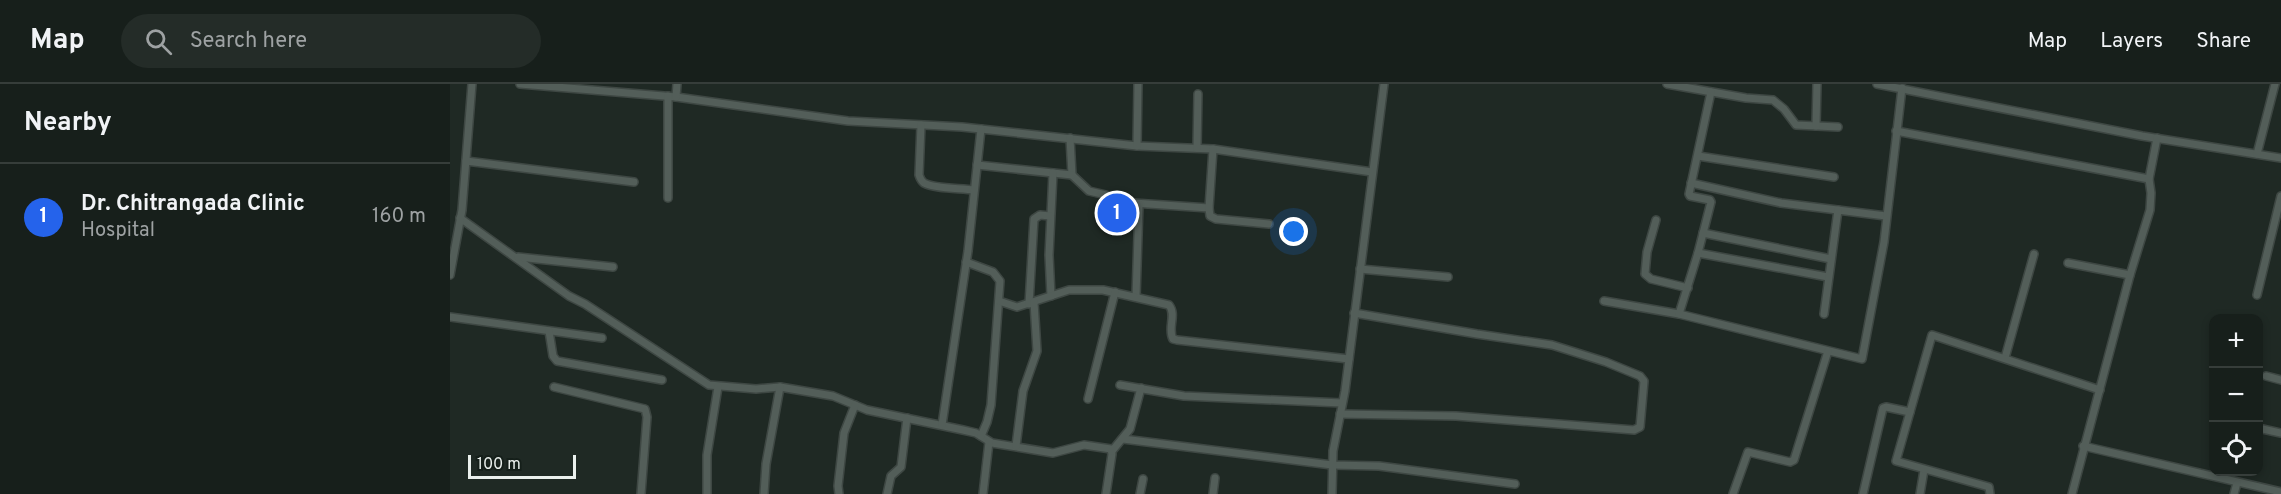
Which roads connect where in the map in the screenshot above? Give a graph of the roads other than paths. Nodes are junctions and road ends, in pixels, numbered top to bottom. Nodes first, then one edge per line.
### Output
1 (472, 84) edge
2 (520, 84) edge
3 (677, 84) edge
4 (1138, 84) edge
5 (1384, 84) edge
6 (1667, 84) edge
7 (1817, 84) edge
8 (1877, 84) edge
9 (2276, 84) edge
10 (1902, 88) junction
11 (1711, 92) junction
12 (1198, 94) dead end
13 (672, 97) junction
14 (921, 125) junction
15 (1816, 126) junction
16 (1838, 127) dead end
17 (981, 129) junction
18 (1896, 131) junction
19 (1070, 138) junction
20 (2157, 138) junction
21 (1137, 146) junction
22 (1197, 148) junction
23 (1213, 149) junction
24 (2258, 154) junction
25 (1698, 156) junction
26 (2281, 158) edge
27 (466, 161) junction
28 (977, 165) junction
29 (1372, 172) junction
30 (1053, 173) junction
31 (1072, 175) junction
32 (1834, 177) dead end
33 (2149, 179) junction
34 (634, 182) dead end
35 (1691, 183) junction
36 (974, 190) junction
37 (2281, 196) edge
38 (668, 198) dead end
39 (1139, 204) junction
40 (1209, 208) junction
41 (1838, 210) junction
42 (1050, 216) junction
43 (1886, 216) junction
44 (460, 218) junction
45 (1656, 220) dead end
46 (1269, 224) dead end
47 (1703, 233) junction
48 (1698, 253) junction
49 (2034, 254) dead end
50 (515, 256) junction
51 (1831, 259) junction
52 (966, 262) junction
53 (2068, 263) dead end
54 (613, 267) dead end
55 (1360, 269) junction
56 (450, 275) edge
57 (2130, 275) junction
58 (1448, 277) dead end
59 (1828, 277) junction
60 (1688, 288) junction
61 (1115, 292) junction
62 (2257, 295) dead end
63 (1051, 296) junction
64 (1136, 297) junction
65 (999, 301) junction
66 (1604, 302) dead end
67 (1031, 303) junction
68 (1354, 313) junction
69 (1679, 314) junction
70 (1824, 315) dead end
71 (450, 317) edge
72 (549, 331) junction
73 (602, 338) dead end
74 (1828, 351) junction
75 (2005, 358) junction
76 (1349, 359) junction
77 (2266, 376) dead end
78 (662, 380) dead end
79 (2281, 380) edge
80 (1120, 385) dead end
81 (554, 387) dead end
82 (718, 387) junction
83 (780, 387) junction
84 (1141, 388) junction
85 (2100, 390) junction
86 (1088, 399) dead end
87 (1342, 403) junction
88 (855, 405) junction
89 (1910, 412) junction
90 (1340, 414) junction
91 (907, 418) junction
92 (942, 425) junction
93 (2263, 429) edge
94 (2281, 433) edge
95 (981, 436) junction
96 (1123, 439) junction
97 (989, 442) junction
98 (1016, 446) junction
99 (2083, 446) junction
100 (1112, 451) junction
101 (1332, 465) junction
102 (1924, 470) junction
103 (1215, 478) dead end
104 (1143, 479) dead end
105 (2237, 483) junction
106 (1515, 484) dead end
107 (2281, 492) edge
108 (641, 494) edge
109 (707, 494) edge
110 (764, 494) edge
111 (839, 494) edge
112 (887, 494) edge
113 (983, 494) edge
114 (1106, 494) edge
115 (1140, 494) edge
116 (1214, 494) edge
117 (1332, 494) edge
118 (1733, 494) edge
119 (1863, 494) edge
120 (1920, 494) edge
121 (1990, 494) edge
122 (2072, 494) edge
123 (2234, 494) edge

1 - 27 street
2 - 13 street
3 - 13 street
4 - 21 street
5 - 29 street
6 - 11 street
7 - 15 street
8 - 10 street
9 - 24 street
10 - 18 street
10 - 20 street
11 - 15 street
11 - 25 street
12 - 22 street
13 - 14 street
13 - 38 street
14 - 17 street
14 - 36 street
15 - 16 street
17 - 19 street
17 - 28 street
18 - 33 street
18 - 43 street
19 - 21 street
19 - 31 street
20 - 24 street
20 - 33 street
21 - 22 street
22 - 23 street
23 - 29 street
23 - 40 street
24 - 26 street
25 - 32 street
25 - 35 street
27 - 34 street
27 - 44 street
28 - 30 street
28 - 36 street
29 - 55 street
30 - 31 street
30 - 42 street
31 - 39 street
33 - 57 street
35 - 41 street
35 - 47 street
36 - 52 street
37 - 62 street
39 - 40 street
39 - 64 street
40 - 46 street
41 - 43 street
41 - 51 street
42 - 63 street
42 - 67 street
43 - 74 street
44 - 50 street
44 - 56 street
45 - 60 street
47 - 48 street
47 - 51 street
48 - 59 street
48 - 60 street
49 - 75 street
50 - 54 street
50 - 82 street
51 - 59 street
52 - 65 street
52 - 92 street
53 - 57 street
55 - 58 street
55 - 68 street
57 - 85 street
59 - 70 street
60 - 69 street
61 - 63 street
61 - 64 street
61 - 86 street
63 - 67 street
64 - 76 street
65 - 67 street
65 - 95 street
66 - 69 street
67 - 98 street
68 - 76 street
68 - 90 street
69 - 74 street
71 - 72 street
72 - 73 street
72 - 78 street
74 - 118 street
75 - 85 street
75 - 89 street
76 - 87 street
77 - 79 street
80 - 84 street
81 - 108 street
82 - 83 street
82 - 109 street
83 - 88 street
83 - 110 street
84 - 87 street
84 - 96 street
85 - 99 street
87 - 90 street
88 - 91 street
88 - 111 street
89 - 102 street
89 - 119 street
90 - 101 street
91 - 92 street
91 - 112 street
92 - 95 street
93 - 94 street
95 - 97 street
96 - 100 street
96 - 101 street
97 - 98 street
97 - 113 street
98 - 100 street
99 - 105 street
99 - 122 street
100 - 114 street
101 - 106 street
101 - 117 street
102 - 120 street
102 - 121 street
103 - 116 street
104 - 115 street
105 - 107 street
105 - 123 street

